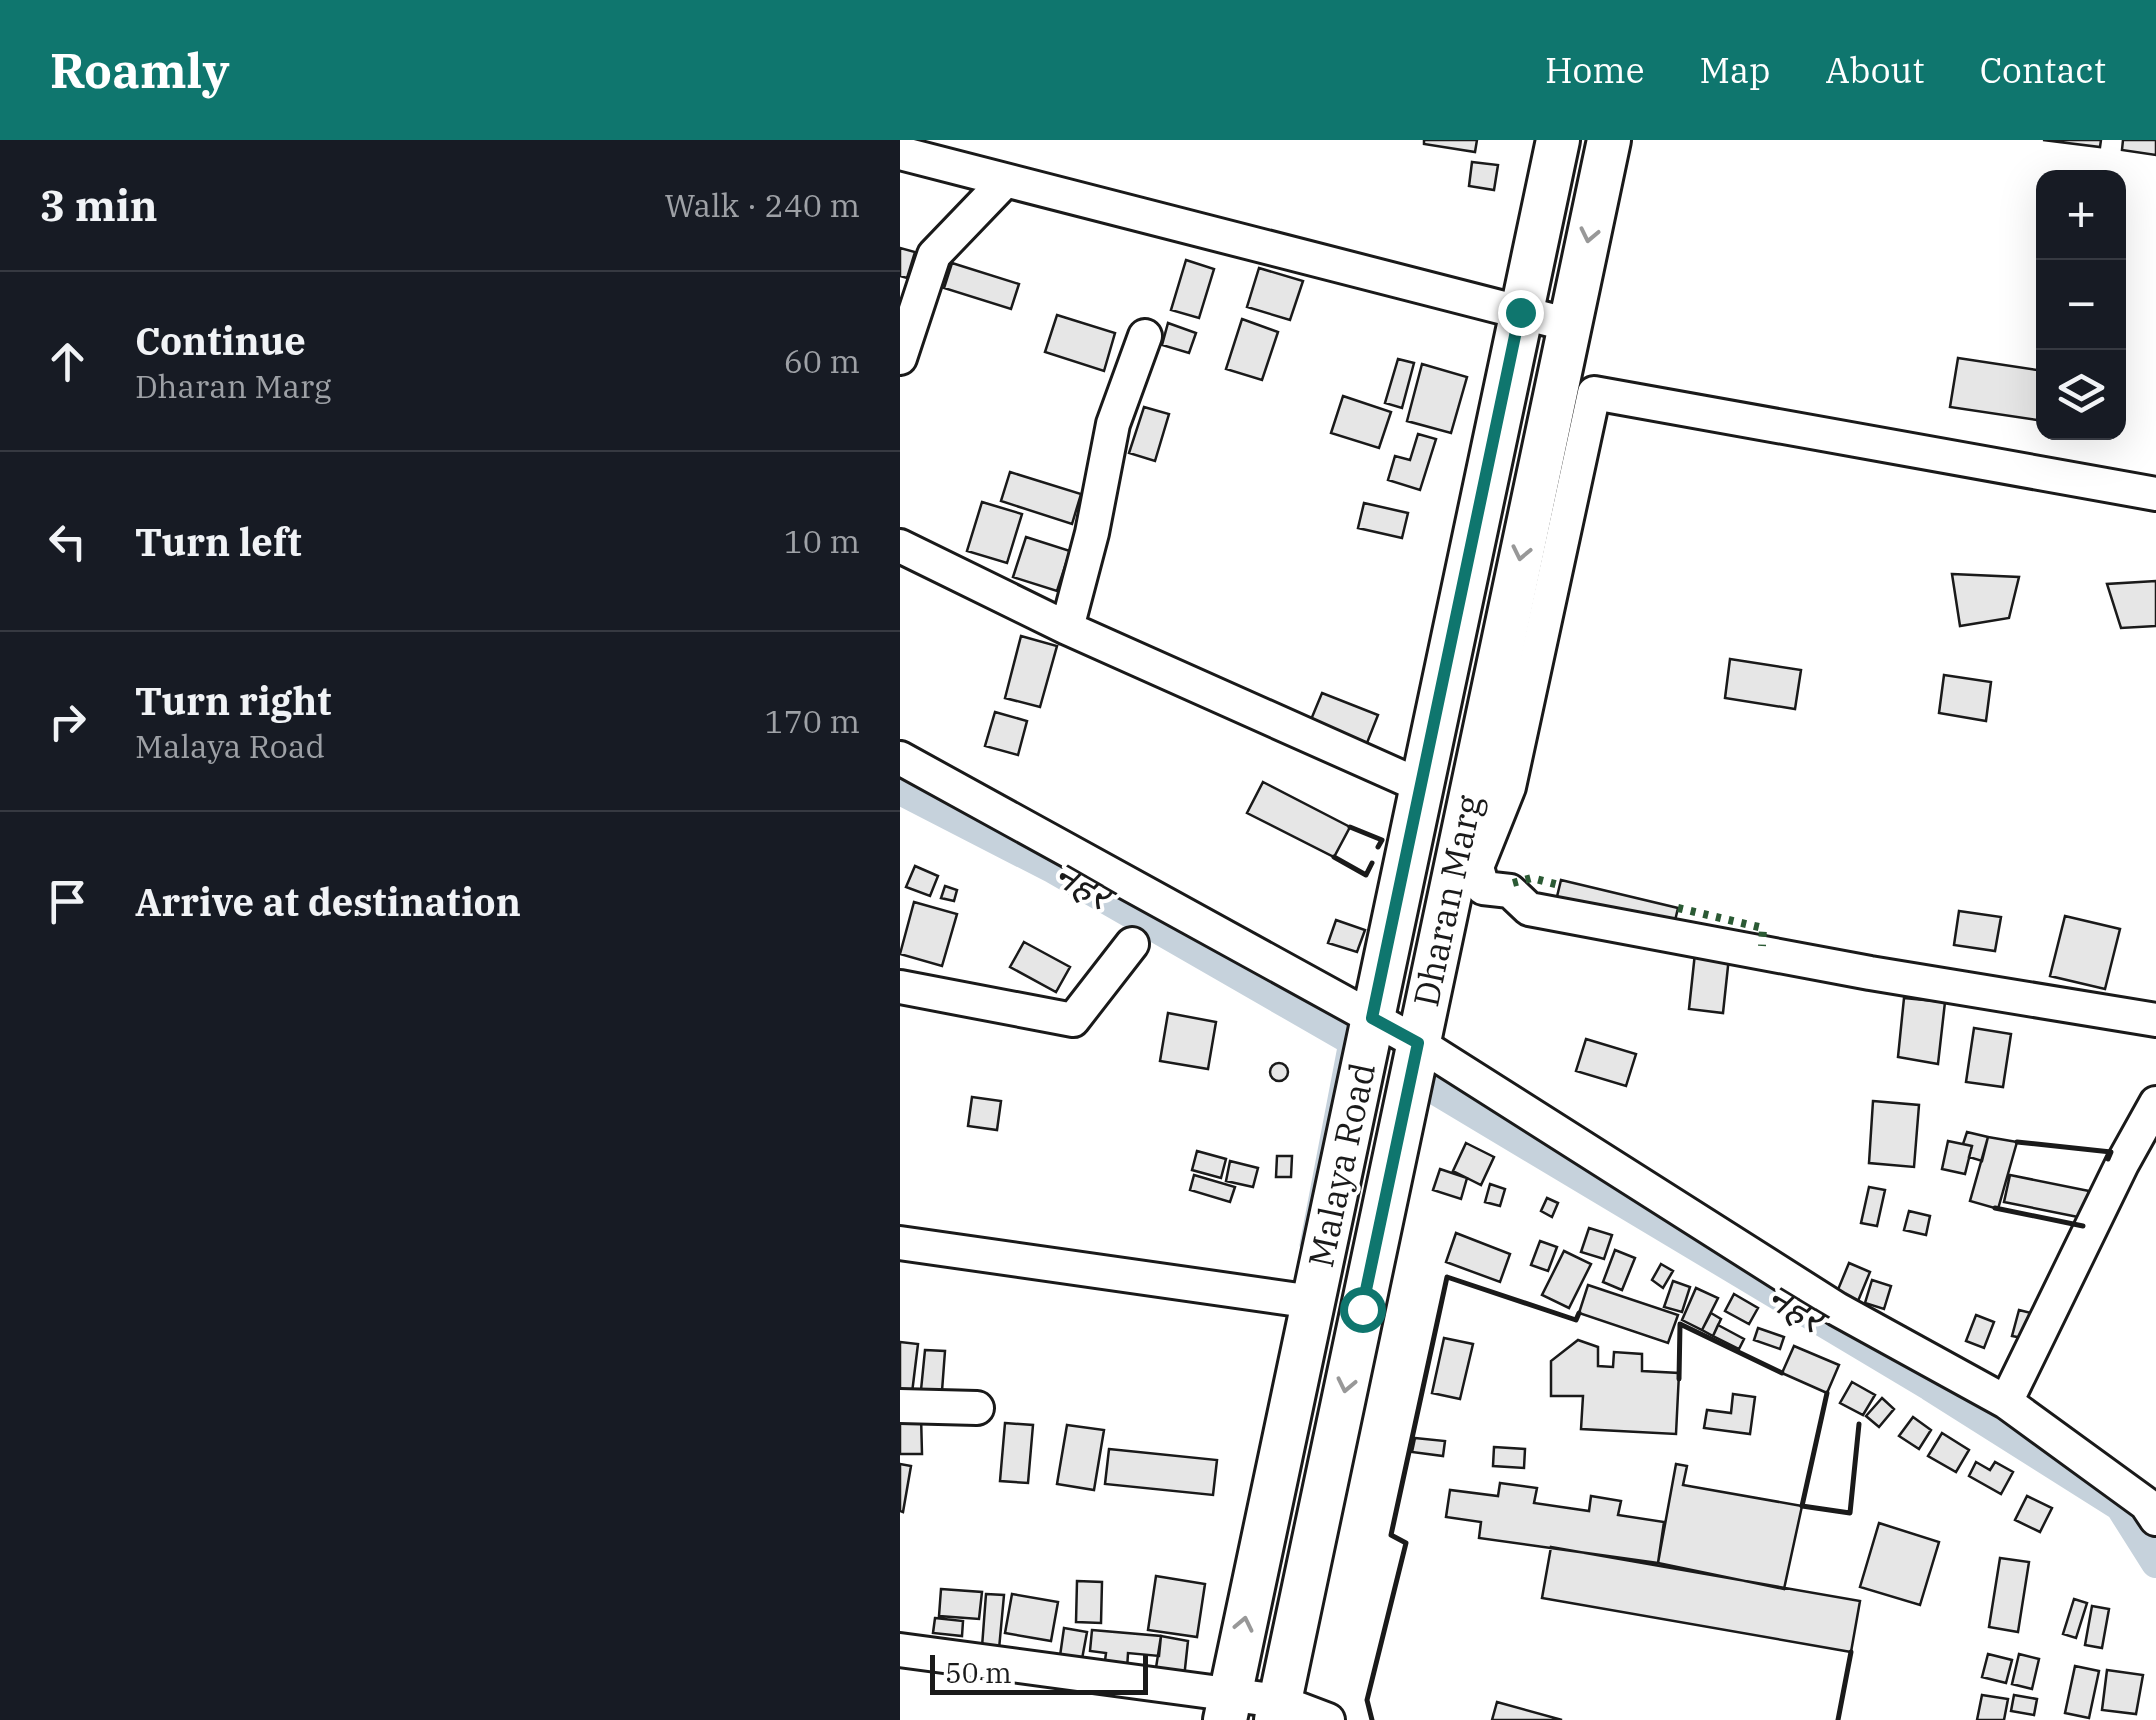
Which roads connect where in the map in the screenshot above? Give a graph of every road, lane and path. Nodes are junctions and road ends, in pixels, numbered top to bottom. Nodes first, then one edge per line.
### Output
1 (1558, 140) edge
2 (1610, 140) edge
3 (900, 153) edge
4 (1005, 180) junction
5 (1520, 312) junction
6 (1570, 325) junction
7 (1146, 336) dead end
8 (900, 358) edge
9 (2156, 494) edge
10 (900, 546) edge
11 (1068, 628) junction
12 (900, 758) edge
13 (1421, 786) junction
14 (1132, 944) dead end
15 (900, 987) edge
16 (1372, 1018) junction
17 (2156, 1020) edge
18 (1418, 1043) junction
19 (2156, 1102) edge
20 (900, 1243) edge
21 (1313, 1302) junction
22 (2006, 1402) junction
23 (900, 1406) edge
24 (977, 1408) dead end
25 (2156, 1518) edge
26 (900, 1650) edge
27 (1227, 1708) edge
28 (1277, 1711) edge
29 (1328, 1720) edge

1 - 5 main road, Malaya Road
2 -> 6 main road, Dharan Marg
3 - 4 street
4 - 5 street
4 - 8 street
5 - 6 street
5 - 13 main road, Malaya Road
6 -> 18 main road, Dharan Marg
7 - 11 street
9 - 17 street
10 - 11 street
11 - 13 street
12 - 16 street
13 - 16 main road, Malaya Road
14 - 15 street
16 - 18 street
16 - 21 main road, Malaya Road
18 - 22 street
18 -> 28 main road, Dharan Marg
19 - 22 street
20 - 21 street
27 -> 21 main road, Malaya Road
22 - 25 street
23 - 24 street
26 - 27 street
27 - 28 street
28 - 29 street

